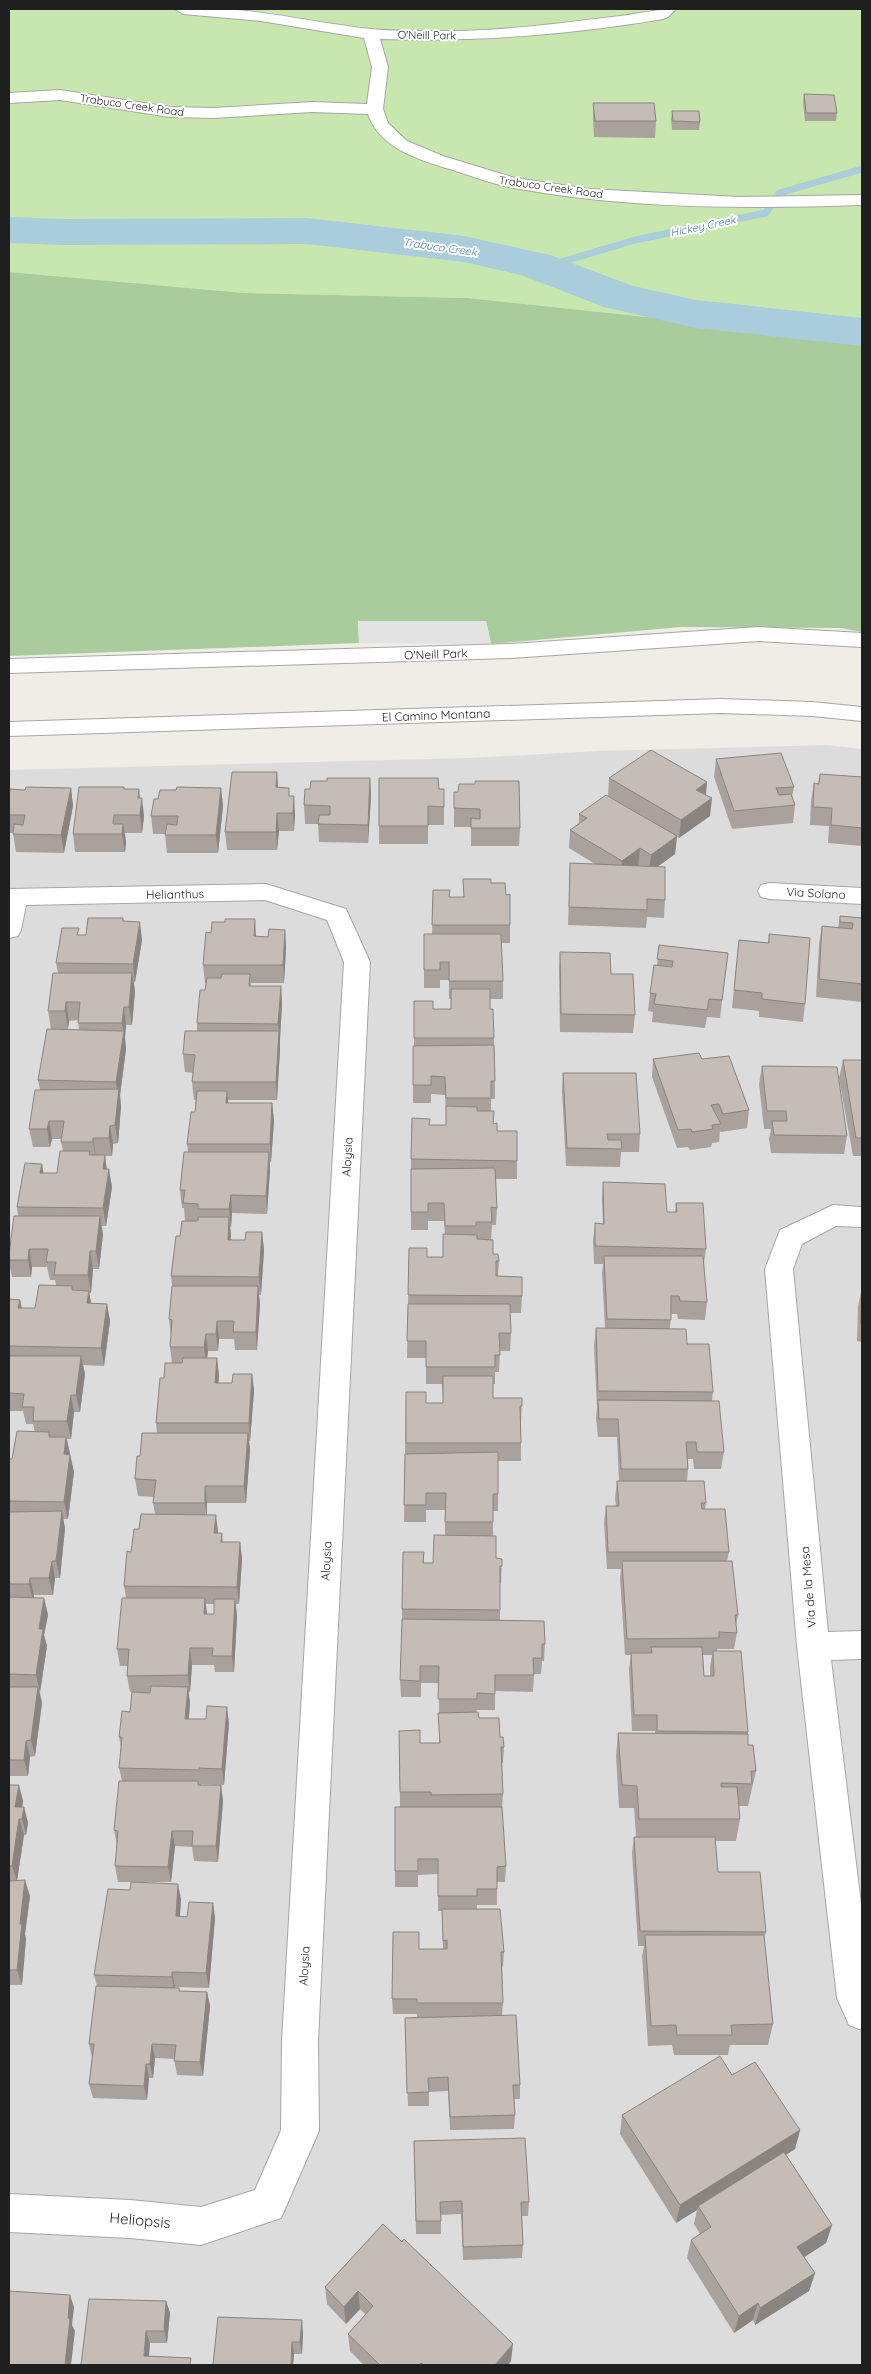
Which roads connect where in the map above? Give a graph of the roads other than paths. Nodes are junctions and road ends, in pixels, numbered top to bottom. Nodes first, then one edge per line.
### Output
1 (183, 9) edge
2 (668, 9) edge
3 (372, 34) junction
4 (9, 98) edge
5 (375, 109) junction
6 (862, 200) edge
7 (843, 201) junction
8 (862, 205) edge
9 (862, 640) edge
10 (9, 666) edge
11 (862, 714) edge
12 (9, 729) edge
13 (770, 891) dead end
14 (862, 896) edge
15 (12, 897) edge
16 (337, 915) joint
17 (9, 930) edge
18 (862, 1217) edge
19 (862, 1645) edge
20 (813, 1646) junction
21 (862, 2013) edge
22 (268, 2204) joint
23 (9, 2213) edge

1 - 3 street, O'Neill Park
2 - 3 street, O'Neill Park
3 - 5 street
4 - 5 street, Trabuco Creek Road
5 - 7 street, Trabuco Creek Road
6 - 7 street
7 - 8 street
9 - 10 street, O'Neill Park
11 - 12 street, El Camino Montana
13 - 14 street, Via Solano
15 - 16 street, Helianthus
15 - 17 street
16 - 22 street, Aloysia
18 - 20 street, Via de la Mesa
19 - 20 street
20 - 21 street, Via de la Mesa
22 - 23 street, Heliopsis

